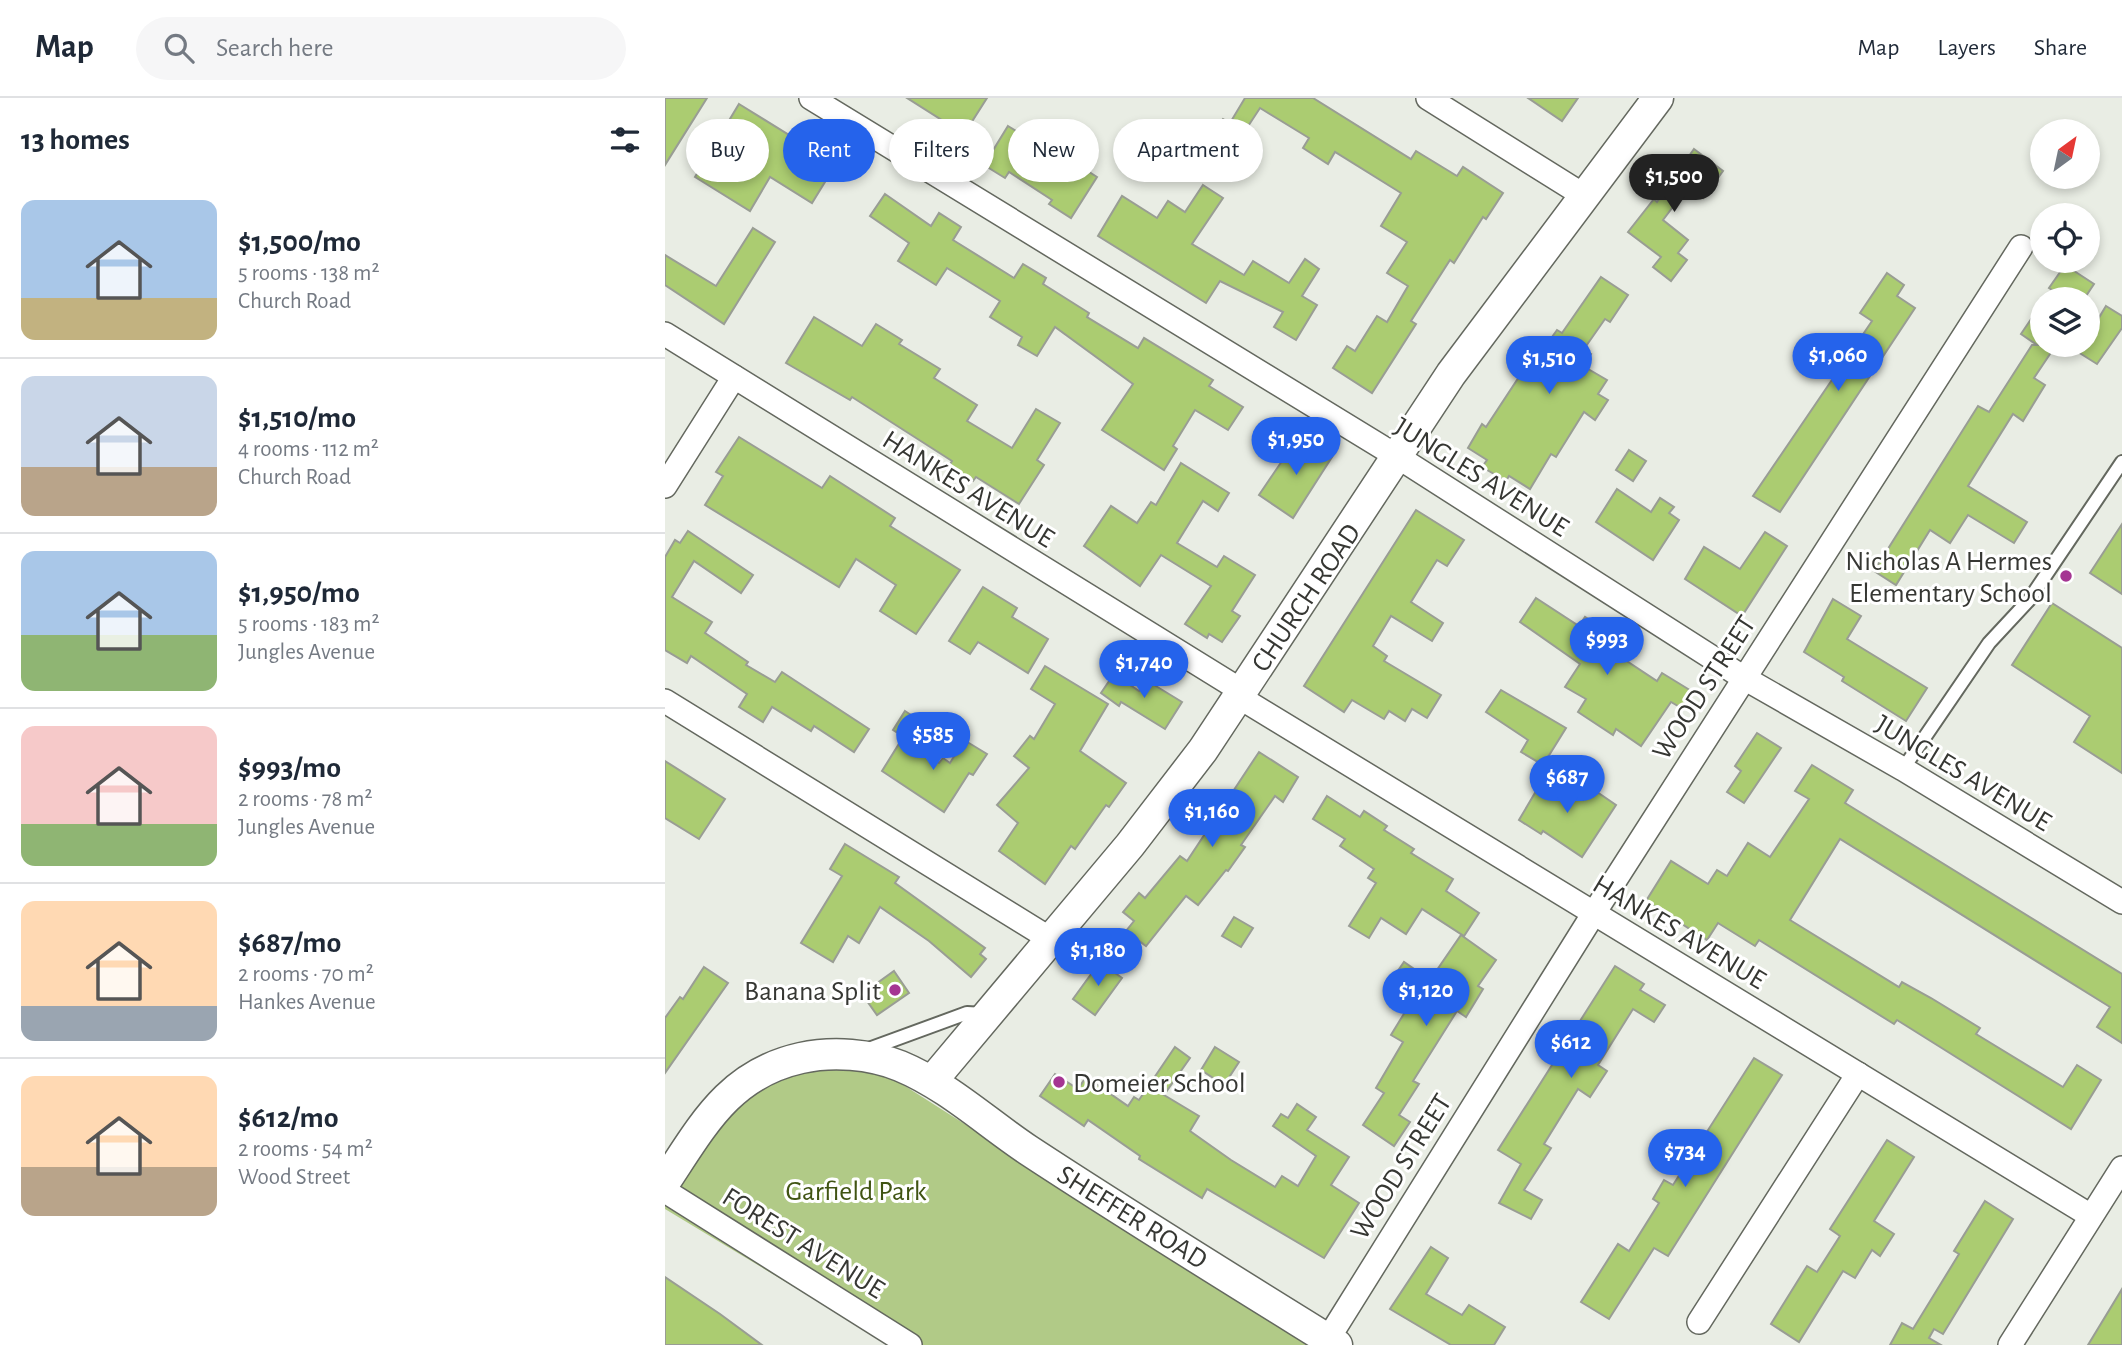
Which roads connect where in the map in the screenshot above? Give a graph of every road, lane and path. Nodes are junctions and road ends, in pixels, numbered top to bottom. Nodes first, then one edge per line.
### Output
1 (811, 98) edge
2 (1428, 98) edge
3 (1658, 98) edge
4 (1583, 195) junction
5 (2021, 247) dead end
6 (665, 334) edge
7 (734, 377) junction
8 (1398, 457) junction
9 (2122, 462) edge
10 (665, 486) edge
11 (1744, 678) junction
12 (1240, 694) junction
13 (665, 701) edge
14 (1903, 769) junction
15 (2122, 902) edge
16 (1594, 913) junction
17 (1052, 940) junction
18 (988, 1014) junction
19 (852, 1055) junction
20 (1858, 1074) junction
21 (932, 1081) junction
22 (2122, 1168) edge
23 (665, 1182) edge
24 (665, 1191) edge
25 (2091, 1216) junction
26 (1699, 1322) dead end
27 (1333, 1342) edge
28 (910, 1345) edge
29 (2010, 1345) edge

1 - 8 street, JUNGLES AVENUE
2 - 4 street
3 - 4 street, CHURCH ROAD
4 - 8 street, CHURCH ROAD
5 - 11 street, WOOD STREET
6 - 7 street, HANKES AVENUE
7 - 10 street
7 - 12 street, HANKES AVENUE
8 - 11 street, JUNGLES AVENUE
8 - 12 street, CHURCH ROAD
9 - 14 lane
11 - 14 street, JUNGLES AVENUE
11 - 16 street, WOOD STREET
12 - 16 street, HANKES AVENUE
12 - 17 street, CHURCH ROAD
13 - 17 street
14 - 15 street, JUNGLES AVENUE
16 - 20 street, HANKES AVENUE
16 - 27 street, WOOD STREET
17 - 18 street, CHURCH ROAD
18 - 19 lane
18 - 21 street, CHURCH ROAD
19 - 21 street, SHEFFER ROAD
19 - 23 street, SHEFFER ROAD
20 - 25 street, HANKES AVENUE
20 - 26 street
21 - 27 street, SHEFFER ROAD
22 - 25 street
24 - 28 street, FOREST AVENUE
25 - 29 street

